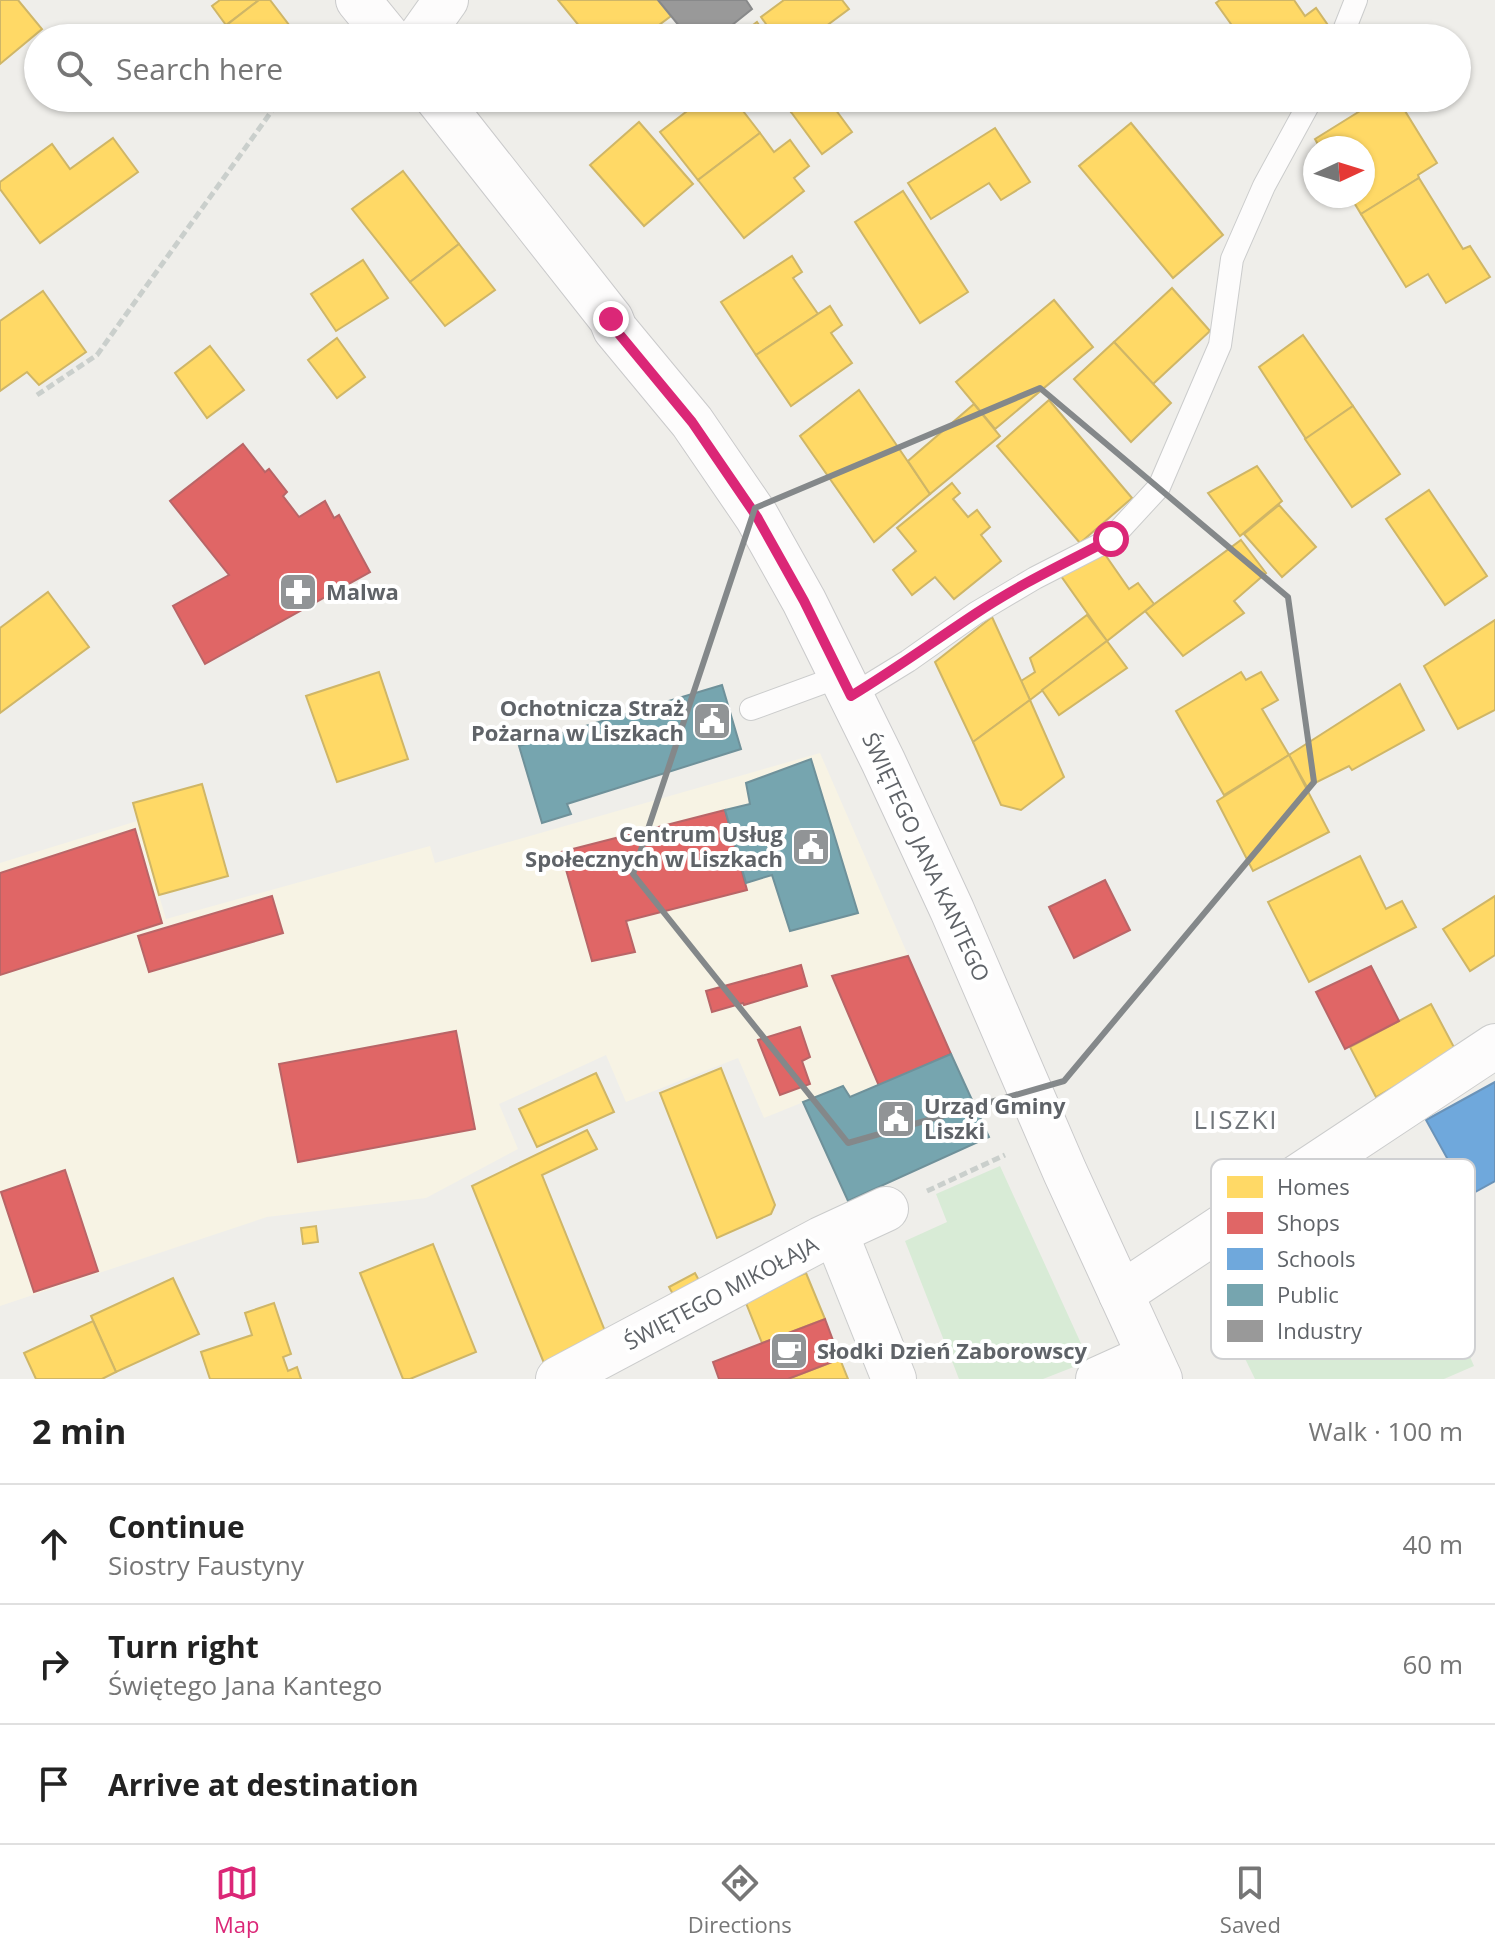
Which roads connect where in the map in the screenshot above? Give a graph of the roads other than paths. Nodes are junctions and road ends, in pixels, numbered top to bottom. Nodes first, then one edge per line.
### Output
1 (358, 0) edge
2 (446, 0) edge
3 (1356, 0) edge
4 (378, 24) edge
5 (429, 24) edge
6 (1347, 24) edge
7 (448, 112) edge
8 (1304, 112) edge
9 (846, 686) junction
10 (751, 709) dead end
11 (1495, 1046) edge
12 (1325, 1159) edge
13 (886, 1209) road end
14 (836, 1234) junction
15 (1211, 1234) edge
16 (1121, 1294) junction
17 (1155, 1367) edge
18 (558, 1379) edge
19 (894, 1379) edge
20 (1098, 1379) edge

1 - 4 main road
2 - 5 main road
3 - 6 lane
7 - 9 main road, ŚWIĘTEGO JANA KANTEGO
8 - 9 lane
9 - 10 lane
9 - 16 main road, ŚWIĘTEGO JANA KANTEGO
11 - 12 main road
13 - 14 main road, ŚWIĘTEGO MIKOŁAJA
14 - 18 main road, ŚWIĘTEGO MIKOŁAJA
14 - 19 main road
15 - 16 main road
16 - 17 main road, ŚWIĘTEGO JANA KANTEGO
17 - 20 main road

